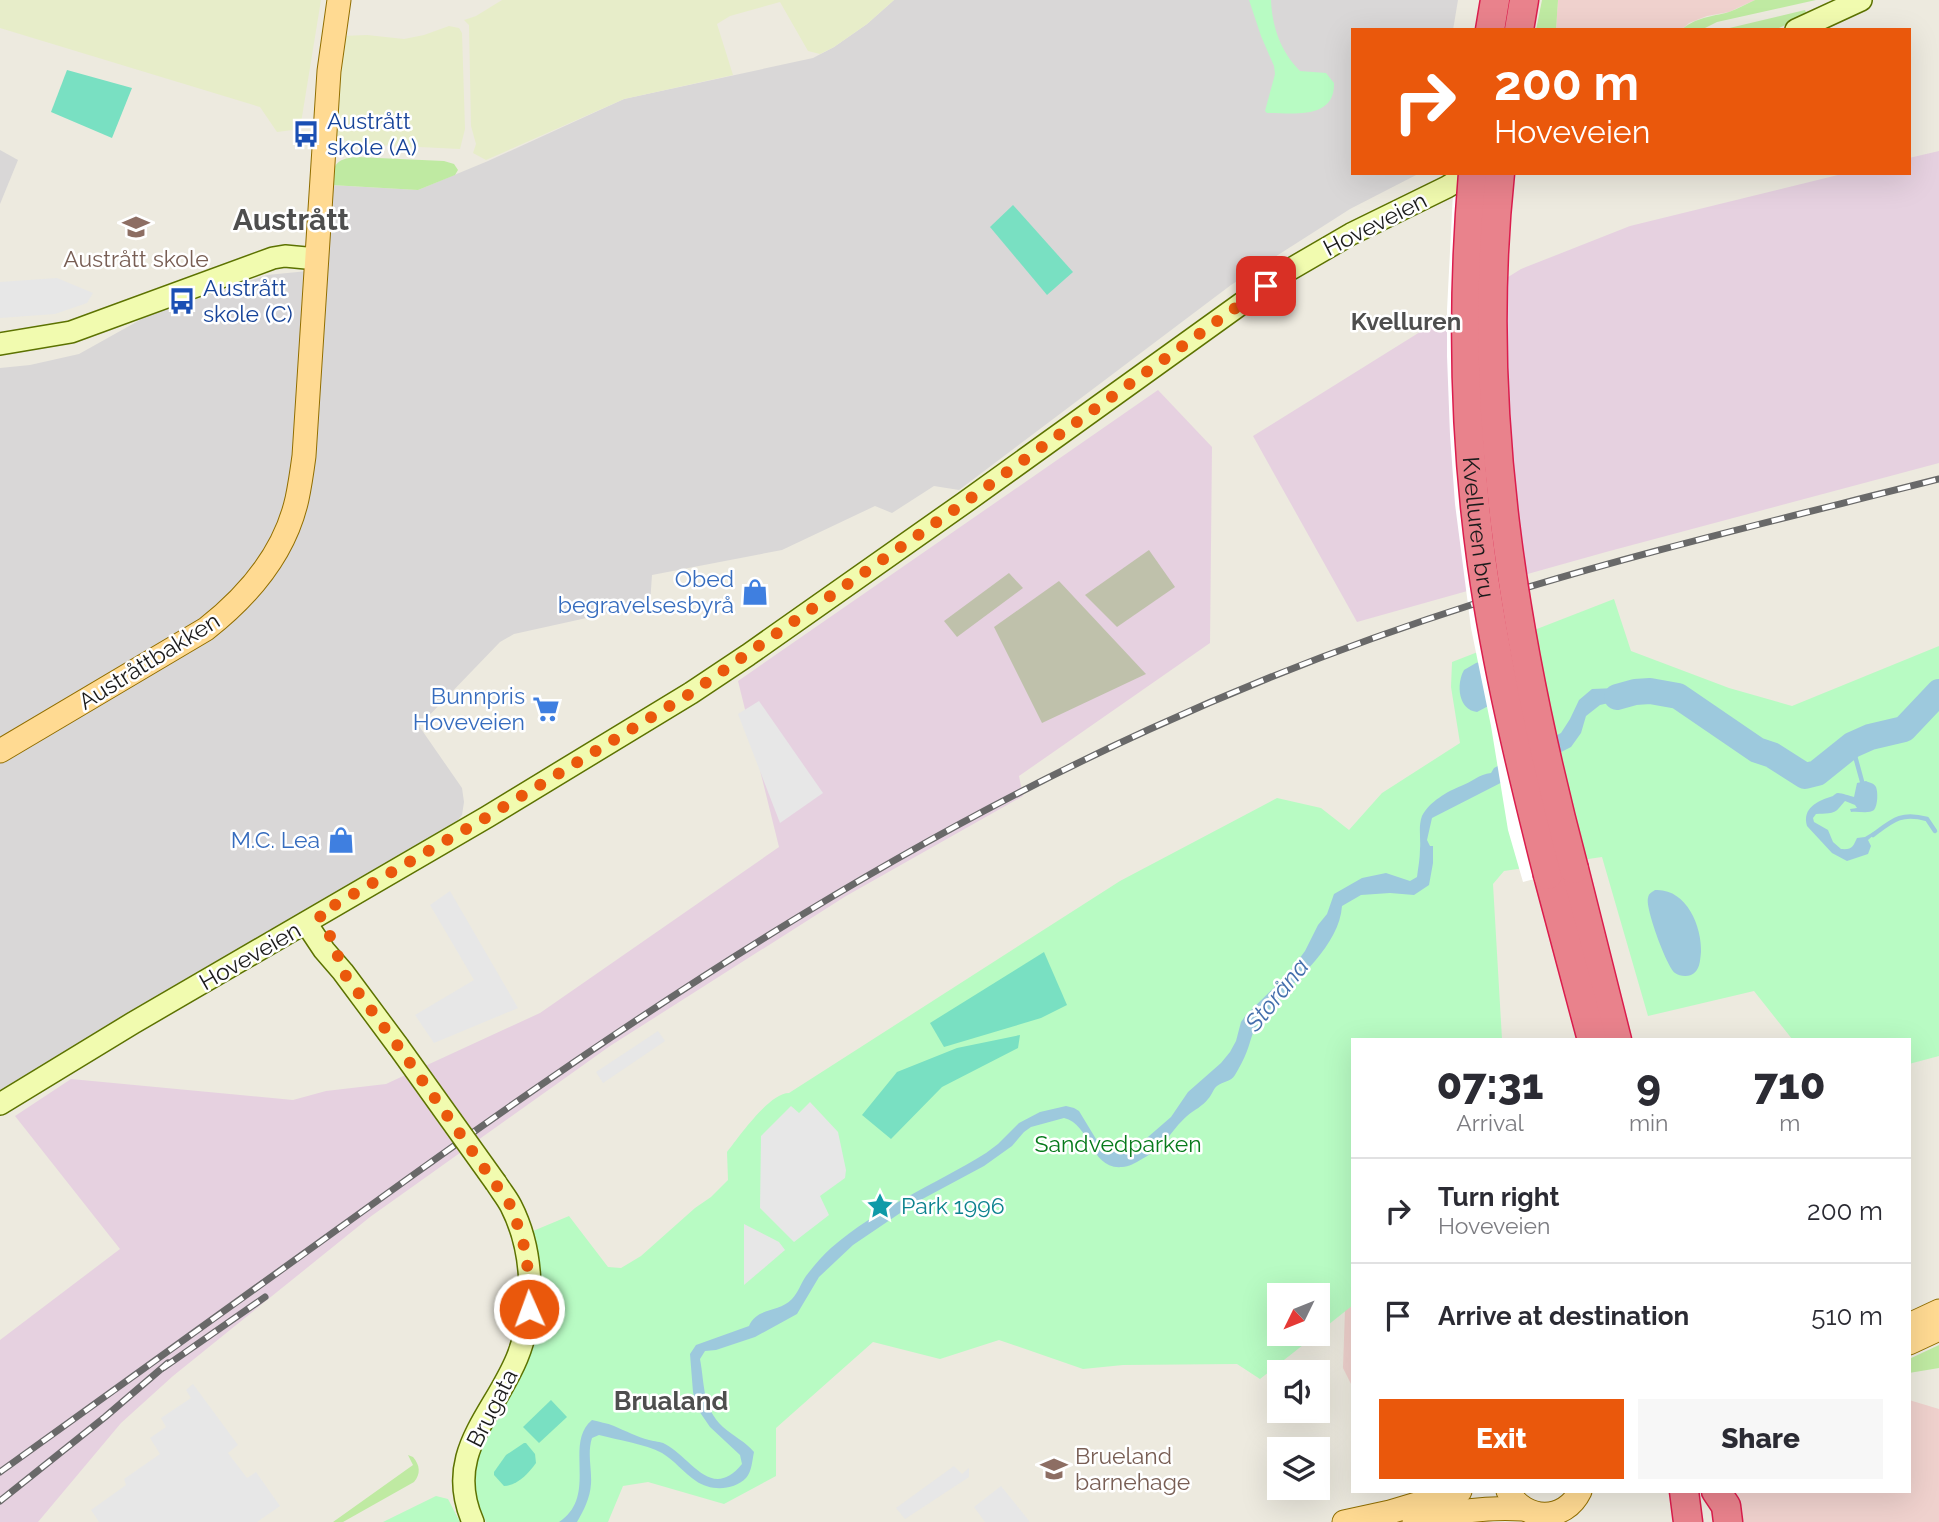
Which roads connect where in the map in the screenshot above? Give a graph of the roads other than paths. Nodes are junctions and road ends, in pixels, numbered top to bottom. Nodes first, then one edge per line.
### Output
1 (339, 0) edge
2 (1481, 0) edge
3 (1495, 0) edge
4 (1524, 0) edge
5 (1861, 0) edge
6 (1477, 28) edge
7 (1490, 28) edge
8 (1519, 28) edge
9 (1800, 28) edge
10 (1468, 175) edge
11 (1471, 175) edge
12 (1483, 175) edge
13 (1500, 175) edge
14 (1447, 187) junction
15 (317, 258) junction
16 (0, 344) edge
17 (0, 751) edge
18 (1561, 872) junction
19 (313, 919) junction
20 (1572, 1038) edge
21 (1592, 1038) edge
22 (1616, 1038) edge
23 (0, 1104) edge
24 (1939, 1311) edge
25 (1911, 1324) edge
26 (1939, 1329) edge
27 (1911, 1342) edge
28 (1453, 1493) edge
29 (1579, 1493) edge
30 (1676, 1493) edge
31 (1677, 1493) edge
32 (1710, 1493) edge
33 (1717, 1493) edge
34 (1515, 1500) edge
35 (473, 1522) edge
36 (1344, 1522) edge
37 (1414, 1522) edge
38 (1675, 1522) edge
39 (1688, 1522) edge
40 (1714, 1522) edge
41 (1728, 1522) edge

1 - 15 main road, Austråttbakken
2 - 6 highway
3 - 7 highway
4 - 8 highway
5 - 9 main road
10 - 14 main road, Hoveveien
11 - 18 highway, Kvelluren bru, bridge
12 - 14 main road, Hoveveien
13 - 18 highway, Kvelluren bru, bridge
14 - 19 main road, Hoveveien
15 - 16 main road
15 - 17 main road, Austråttbakken
18 - 20 highway
18 - 21 highway
18 - 22 highway
19 - 23 main road, Hoveveien
19 - 35 main road, Brugata, bridge
24 - 25 main road
26 - 27 main road
28 - 36 main road
29 - 34 main road
30 - 38 highway
31 - 39 highway
32 - 40 highway
33 - 41 highway
34 - 37 main road

